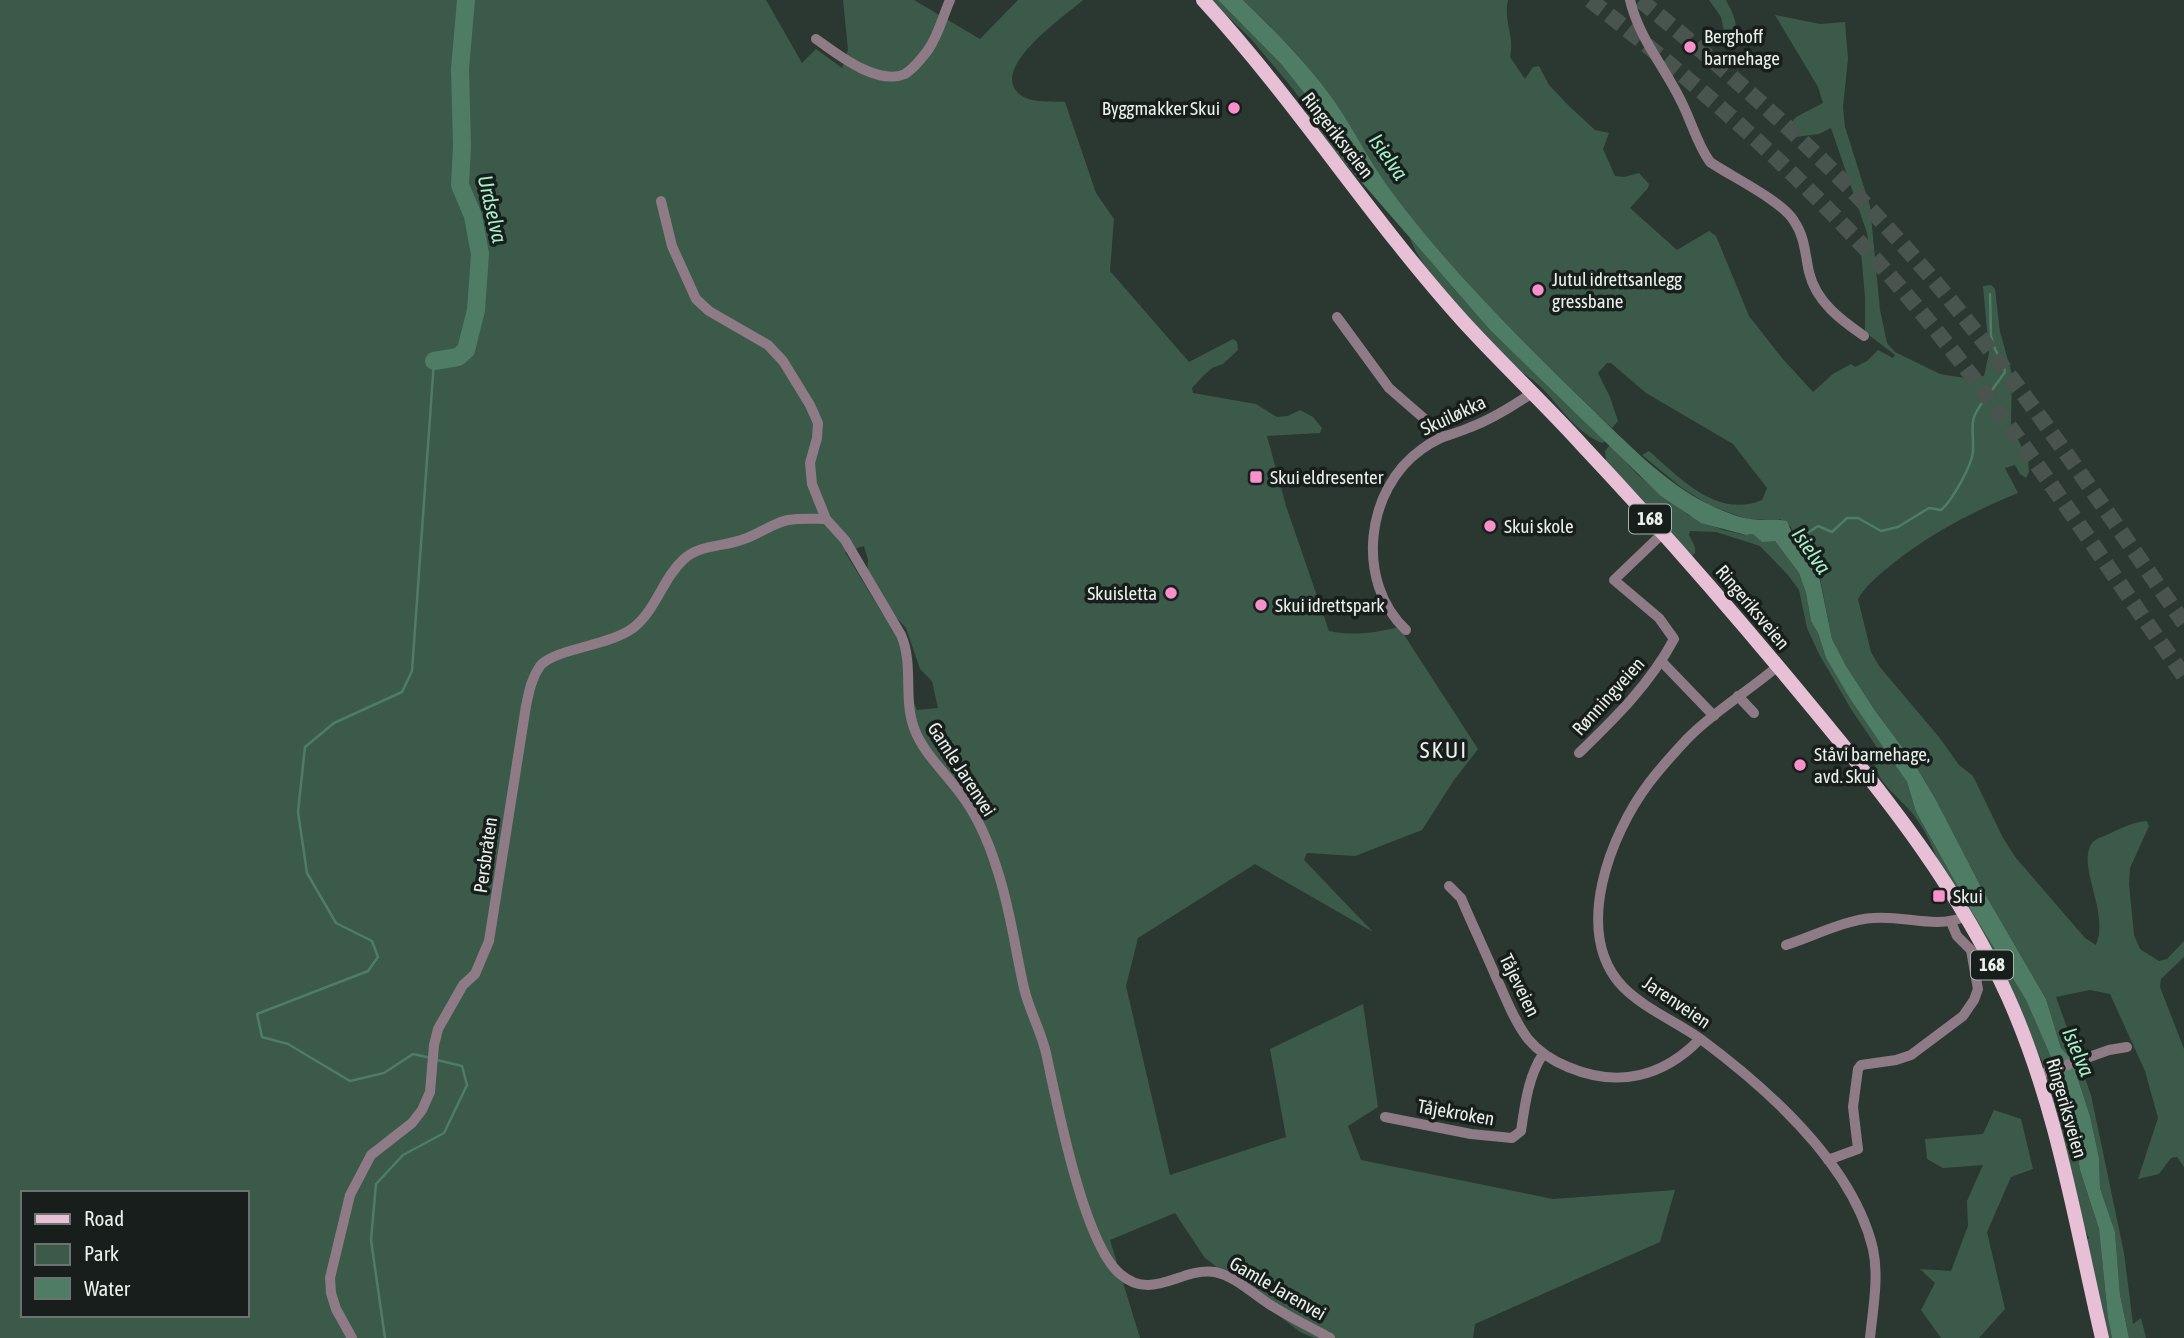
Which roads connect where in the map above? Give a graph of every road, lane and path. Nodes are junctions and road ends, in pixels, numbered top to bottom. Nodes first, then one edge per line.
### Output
1 (950, 0) edge
2 (1203, 0) edge
3 (1630, 0) edge
4 (816, 39) dead end
5 (661, 201) dead end
6 (1337, 317) dead end
7 (1864, 336) dead end
8 (1532, 393) junction
9 (1443, 435) junction
10 (826, 519) junction
11 (1663, 533) junction
12 (1406, 630) dead end
13 (1662, 662) junction
14 (1778, 666) junction
15 (1738, 696) junction
16 (1754, 713) dead end
17 (1714, 716) junction
18 (1579, 753) dead end
19 (1448, 886) dead end
20 (1958, 920) junction
21 (1786, 945) dead end
22 (1700, 1039) junction
23 (2127, 1047) dead end
24 (1543, 1054) junction
25 (2039, 1075) junction
26 (1385, 1117) dead end
27 (1828, 1160) junction
28 (352, 1338) edge
29 (1330, 1338) edge
30 (1871, 1338) edge
31 (2102, 1338) edge

1 - 4 street
2 - 8 main road, Ringeriksveien / 168
3 - 7 street
5 - 10 street, Gamle Jarenvei
6 - 9 street
8 - 9 street, Skuiløkka
8 - 11 main road, Ringeriksveien / 168
9 - 12 street, Skuiløkka
10 - 28 street, Persbråten
10 - 29 street, Gamle Jarenvei
11 - 13 street, Rønningveien
11 - 14 main road, Ringeriksveien / 168
13 - 17 street, Rønningveien
13 - 18 street, Rønningveien
14 - 15 street, Jarenveien
14 - 20 main road, Ringeriksveien / 168
15 - 16 street
15 - 17 street, Jarenveien
17 - 22 street, Jarenveien
19 - 24 street, Tåjeveien
20 - 21 street
20 - 25 main road, Ringeriksveien / 168
20 - 27 street
22 - 24 street, Tåjeveien
22 - 27 street, Jarenveien
23 - 25 street
24 - 26 street, Tåjekroken
25 - 31 main road, Ringeriksveien / 168
27 - 30 street, Jarenveien

